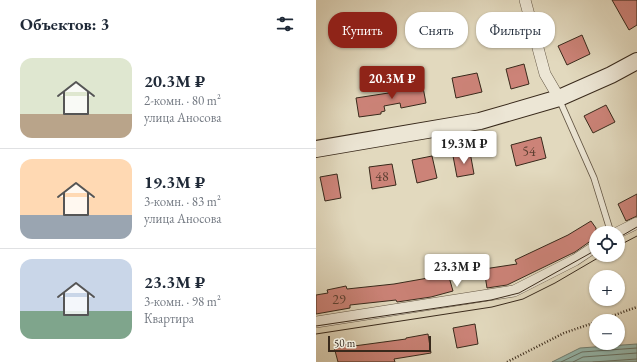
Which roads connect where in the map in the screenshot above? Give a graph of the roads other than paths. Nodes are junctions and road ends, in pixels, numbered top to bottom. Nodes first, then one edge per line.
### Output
1 (525, 0) edge
2 (637, 61) edge
3 (559, 98) junction
4 (316, 149) edge
5 (637, 223) edge
6 (609, 226) edge
7 (625, 229) edge
8 (589, 251) edge
9 (316, 322) edge

1 - 3 street
2 - 3 main road
3 - 4 main road
3 - 6 lane
5 - 7 street
8 - 9 street

